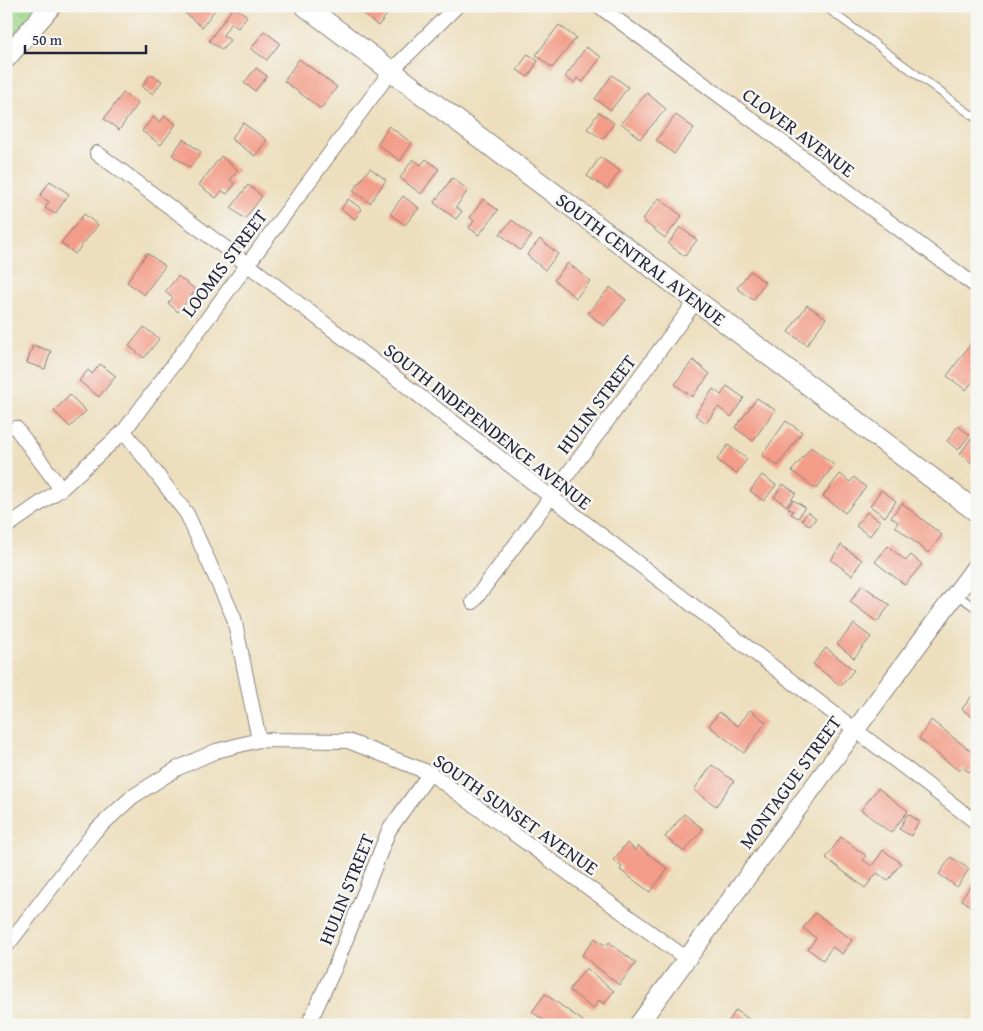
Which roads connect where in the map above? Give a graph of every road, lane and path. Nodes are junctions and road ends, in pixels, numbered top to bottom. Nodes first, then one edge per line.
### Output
1 (51, 6) edge
2 (305, 6) edge
3 (458, 6) edge
4 (599, 6) edge
5 (824, 6) edge
6 (6, 58) edge
7 (391, 71) junction
8 (977, 119) edge
9 (97, 153) dead end
10 (247, 264) junction
11 (977, 288) edge
12 (696, 301) junction
13 (16, 428) dead end
14 (124, 430) junction
15 (60, 489) junction
16 (550, 497) junction
17 (977, 512) edge
18 (6, 527) edge
19 (977, 565) edge
20 (955, 594) junction
21 (473, 602) dead end
22 (977, 609) edge
23 (855, 730) junction
24 (259, 740) junction
25 (430, 773) junction
26 (977, 823) edge
27 (6, 946) edge
28 (687, 959) junction
29 (308, 1025) edge
30 (638, 1025) edge

1 - 6 main road
2 - 7 main road, SOUTH CENTRAL AVENUE
3 - 7 street, LOOMIS STREET
4 - 11 street, CLOVER AVENUE
5 - 8 lane
7 - 10 street, LOOMIS STREET
7 - 12 main road, SOUTH CENTRAL AVENUE
9 - 10 street, SOUTH INDEPENDENCE AVENUE
10 - 14 street, LOOMIS STREET
10 - 16 street, SOUTH INDEPENDENCE AVENUE
12 - 16 street, HULIN STREET
12 - 17 main road, SOUTH CENTRAL AVENUE
13 - 15 street
14 - 15 street, LOOMIS STREET
14 - 24 street
15 - 18 street, LOOMIS STREET
16 - 21 street, HULIN STREET
16 - 23 street, SOUTH INDEPENDENCE AVENUE
19 - 20 street, MONTAGUE STREET
20 - 22 lane
20 - 23 street, MONTAGUE STREET
23 - 26 street, SOUTH INDEPENDENCE AVENUE
23 - 28 street, MONTAGUE STREET
24 - 25 street, SOUTH SUNSET AVENUE
24 - 27 street, SOUTH SUNSET AVENUE
25 - 28 street, SOUTH SUNSET AVENUE
25 - 29 street, HULIN STREET
28 - 30 street, MONTAGUE STREET

